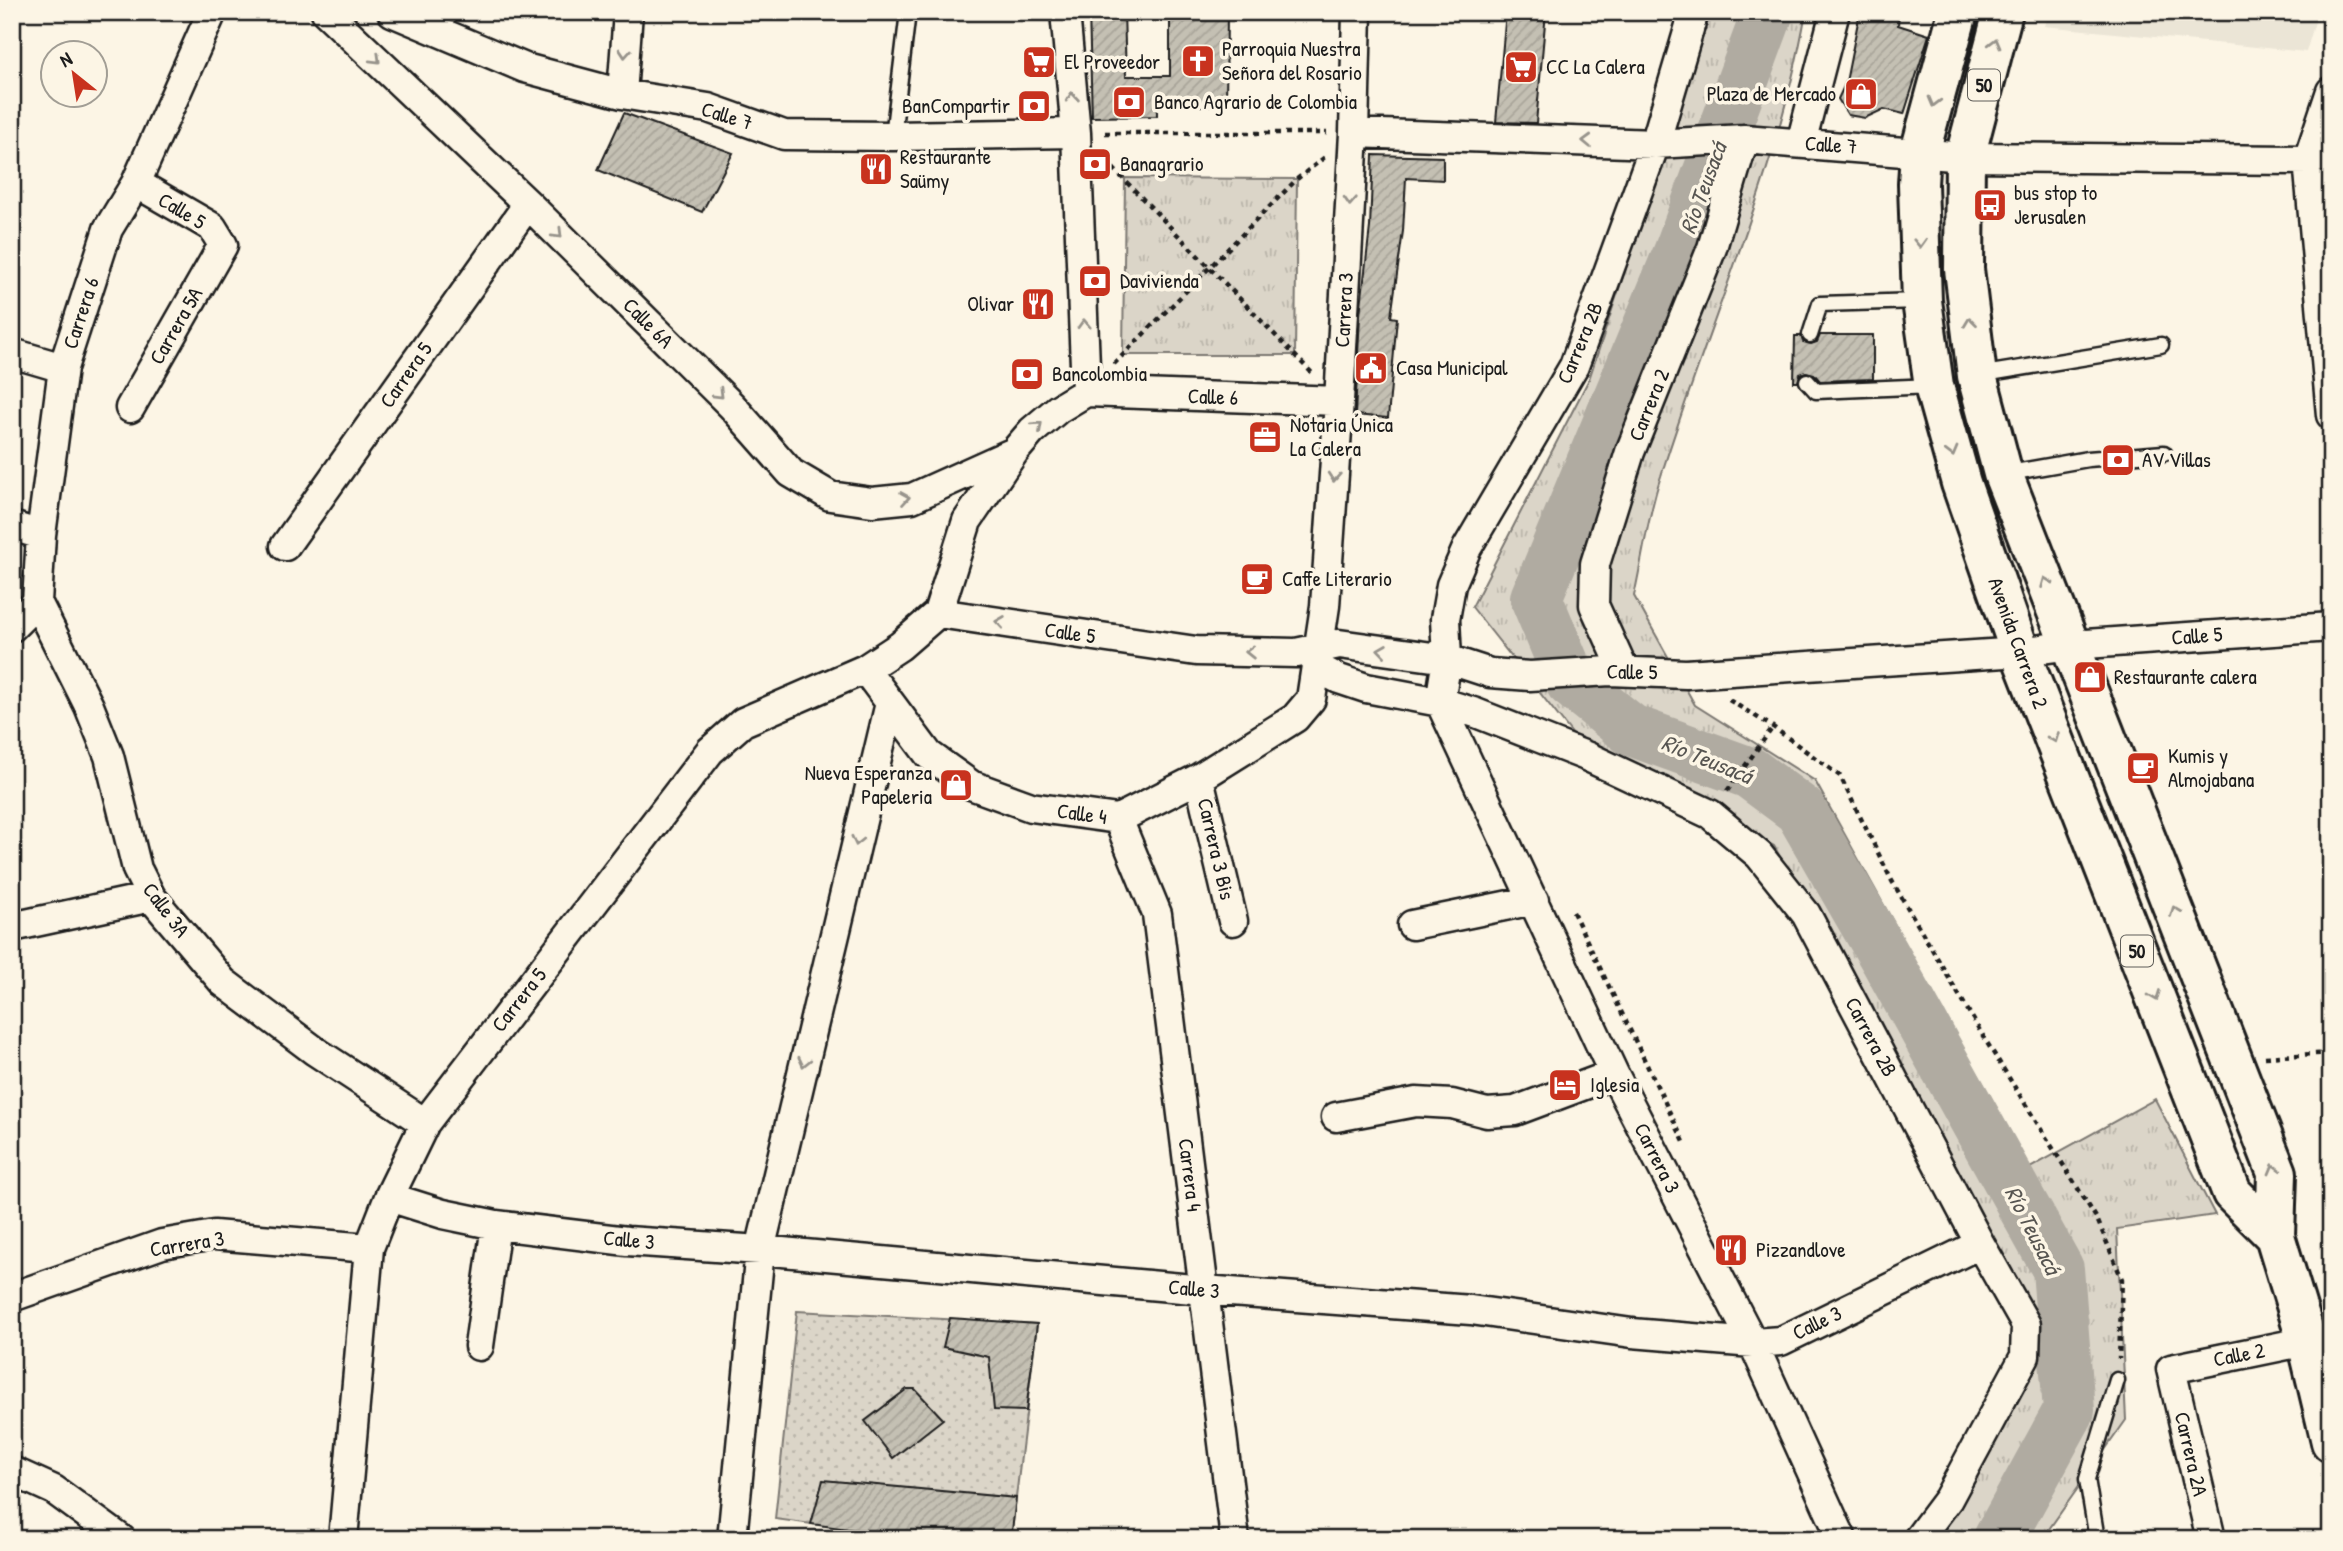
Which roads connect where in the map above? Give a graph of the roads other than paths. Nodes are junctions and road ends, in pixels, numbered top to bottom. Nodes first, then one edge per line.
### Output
1 (212, 12) edge
2 (326, 12) edge
3 (392, 12) edge
4 (628, 12) edge
5 (908, 12) edge
6 (1065, 12) edge
7 (1357, 12) edge
8 (1694, 12) edge
9 (1835, 12) edge
10 (1958, 12) edge
11 (2003, 12) edge
12 (2331, 91) edge
13 (622, 94) junction
14 (1076, 133) junction
15 (1354, 133) junction
16 (893, 136) junction
17 (1744, 139) junction
18 (1801, 143) junction
19 (1655, 144) junction
20 (1920, 152) junction
21 (1965, 157) junction
22 (2319, 158) edge
23 (135, 183) junction
24 (528, 204) junction
25 (222, 245) joint
26 (1922, 301) junction
27 (1810, 335) dead end
28 (2161, 345) dead end
29 (12, 353) edge
30 (63, 368) junction
31 (1977, 376) junction
32 (1807, 381) dead end
33 (1934, 386) junction
34 (1086, 392) junction
35 (1339, 401) junction
36 (130, 408) dead end
37 (2331, 415) edge
38 (1014, 452) junction
39 (2164, 453) dead end
40 (2003, 474) junction
41 (12, 526) edge
42 (41, 535) junction
43 (285, 546) dead end
44 (37, 602) junction
45 (938, 613) junction
46 (12, 627) edge
47 (2331, 627) edge
48 (2071, 645) junction
49 (2020, 652) junction
50 (1317, 658) junction
51 (1447, 659) junction
52 (865, 669) junction
53 (1617, 671) junction
54 (1440, 702) junction
55 (890, 703) junction
56 (1199, 778) junction
57 (1118, 819) junction
58 (151, 897) junction
59 (1534, 900) junction
60 (1233, 921) dead end
61 (1412, 925) dead end
62 (12, 928) edge
63 (1614, 1074) junction
64 (1336, 1117) dead end
65 (425, 1123) junction
66 (389, 1197) junction
67 (496, 1225) junction
68 (2275, 1236) junction
69 (1980, 1244) junction
70 (369, 1248) junction
71 (760, 1250) junction
72 (1204, 1290) junction
73 (12, 1297) edge
74 (2307, 1341) junction
75 (1753, 1343) junction
76 (479, 1346) dead end
77 (2171, 1369) joint
78 (2116, 1380) road end
79 (2331, 1443) edge
80 (12, 1471) edge
81 (121, 1539) edge
82 (343, 1539) edge
83 (732, 1539) edge
84 (1234, 1539) edge
85 (1842, 1539) edge
86 (1917, 1539) edge
87 (2097, 1539) edge
88 (2211, 1539) edge

1 - 23 street, Carrera 6
2 -> 24 street, Calle 6A
3 - 13 street, Calle 7
4 -> 13 street
5 - 16 lane
14 -> 6 street
7 - 15 street, Carrera 3
8 - 19 street, Carrera 2B
9 - 18 street
10 -> 20 main road, Avenida Carrera 2 / 50
21 -> 11 main road, Avenida Carrera 2 / 50
12 - 22 street
13 - 16 street, Calle 7
14 - 16 street, Calle 7
34 -> 14 street
19 -> 15 street, Calle 7
15 -> 35 street, Carrera 3
17 - 18 street, Calle 7
17 - 19 street, Calle 7
17 - 53 street, Carrera 2
18 - 20 street, Calle 7
19 - 51 street, Carrera 2B
20 - 21 street, Calle 7
20 -> 26 main road, Avenida Carrera 2 / 50
21 - 22 street, Calle 7
31 -> 21 main road, Avenida Carrera 2 / 50
22 - 37 street
23 - 25 street, Calle 5
23 - 30 street, Carrera 6
24 -> 38 street, Calle 6A
24 - 43 street, Carrera 5
25 - 36 street, Carrera 5A
26 - 27 lane
26 - 33 main road, Avenida Carrera 2 / 50
28 - 31 lane
29 - 30 street
30 - 42 street, Carrera 6
31 - 33 main road
31 - 40 main road, Avenida Carrera 2 / 50
32 - 33 lane
33 -> 49 main road, Avenida Carrera 2 / 50
34 - 35 street, Calle 6
38 -> 34 street
35 -> 50 street, Carrera 3
38 - 45 street
39 - 40 lane
48 -> 40 main road, Avenida Carrera 2 / 50
41 - 42 street
42 - 44 street, Carrera 6
44 - 46 street
44 - 58 street, Calle 3A
50 -> 45 street, Calle 5
45 - 52 street, Carrera 5
47 - 48 street, Calle 5
48 - 49 street, Calle 5
68 -> 48 main road, Avenida Carrera 2 / 50
49 - 53 street, Calle 5
49 -> 68 main road, Avenida Carrera 2 / 50
51 -> 50 street, Calle 5
50 - 54 street, Carrera 2B
50 - 56 street, Calle 4
51 - 53 street, Calle 5
51 - 54 street
52 - 55 street, Calle 4
52 - 65 street, Carrera 5
54 - 59 street, Carrera 3
54 - 69 street, Carrera 2B
55 - 57 street, Calle 4
55 -> 71 street
56 - 57 street, Calle 4
56 - 60 street, Carrera 3 Bis
57 - 72 street, Carrera 4
58 - 62 street
58 - 65 street, Calle 3A
59 - 61 street
59 - 63 street, Carrera 3
63 - 64 street
63 - 75 street, Carrera 3
65 - 66 street, Carrera 5
66 - 67 street, Calle 3
66 - 70 street, Carrera 5
67 - 71 street, Calle 3
67 - 76 street
68 - 74 main road, Avenida Carrera 2 / 50
69 - 75 street, Calle 3
69 - 86 street, Carrera 2B
70 - 73 street, Carrera 3
70 - 82 street, Carrera 5
71 - 72 street, Calle 3
71 - 83 street
72 - 75 street, Calle 3
72 - 84 street, Carrera 4
74 - 77 street, Calle 2
74 - 79 main road, Avenida Carrera 2 / 50
75 - 85 street, Carrera 3
77 - 88 street, Carrera 2A
78 - 87 lane
80 - 81 street

